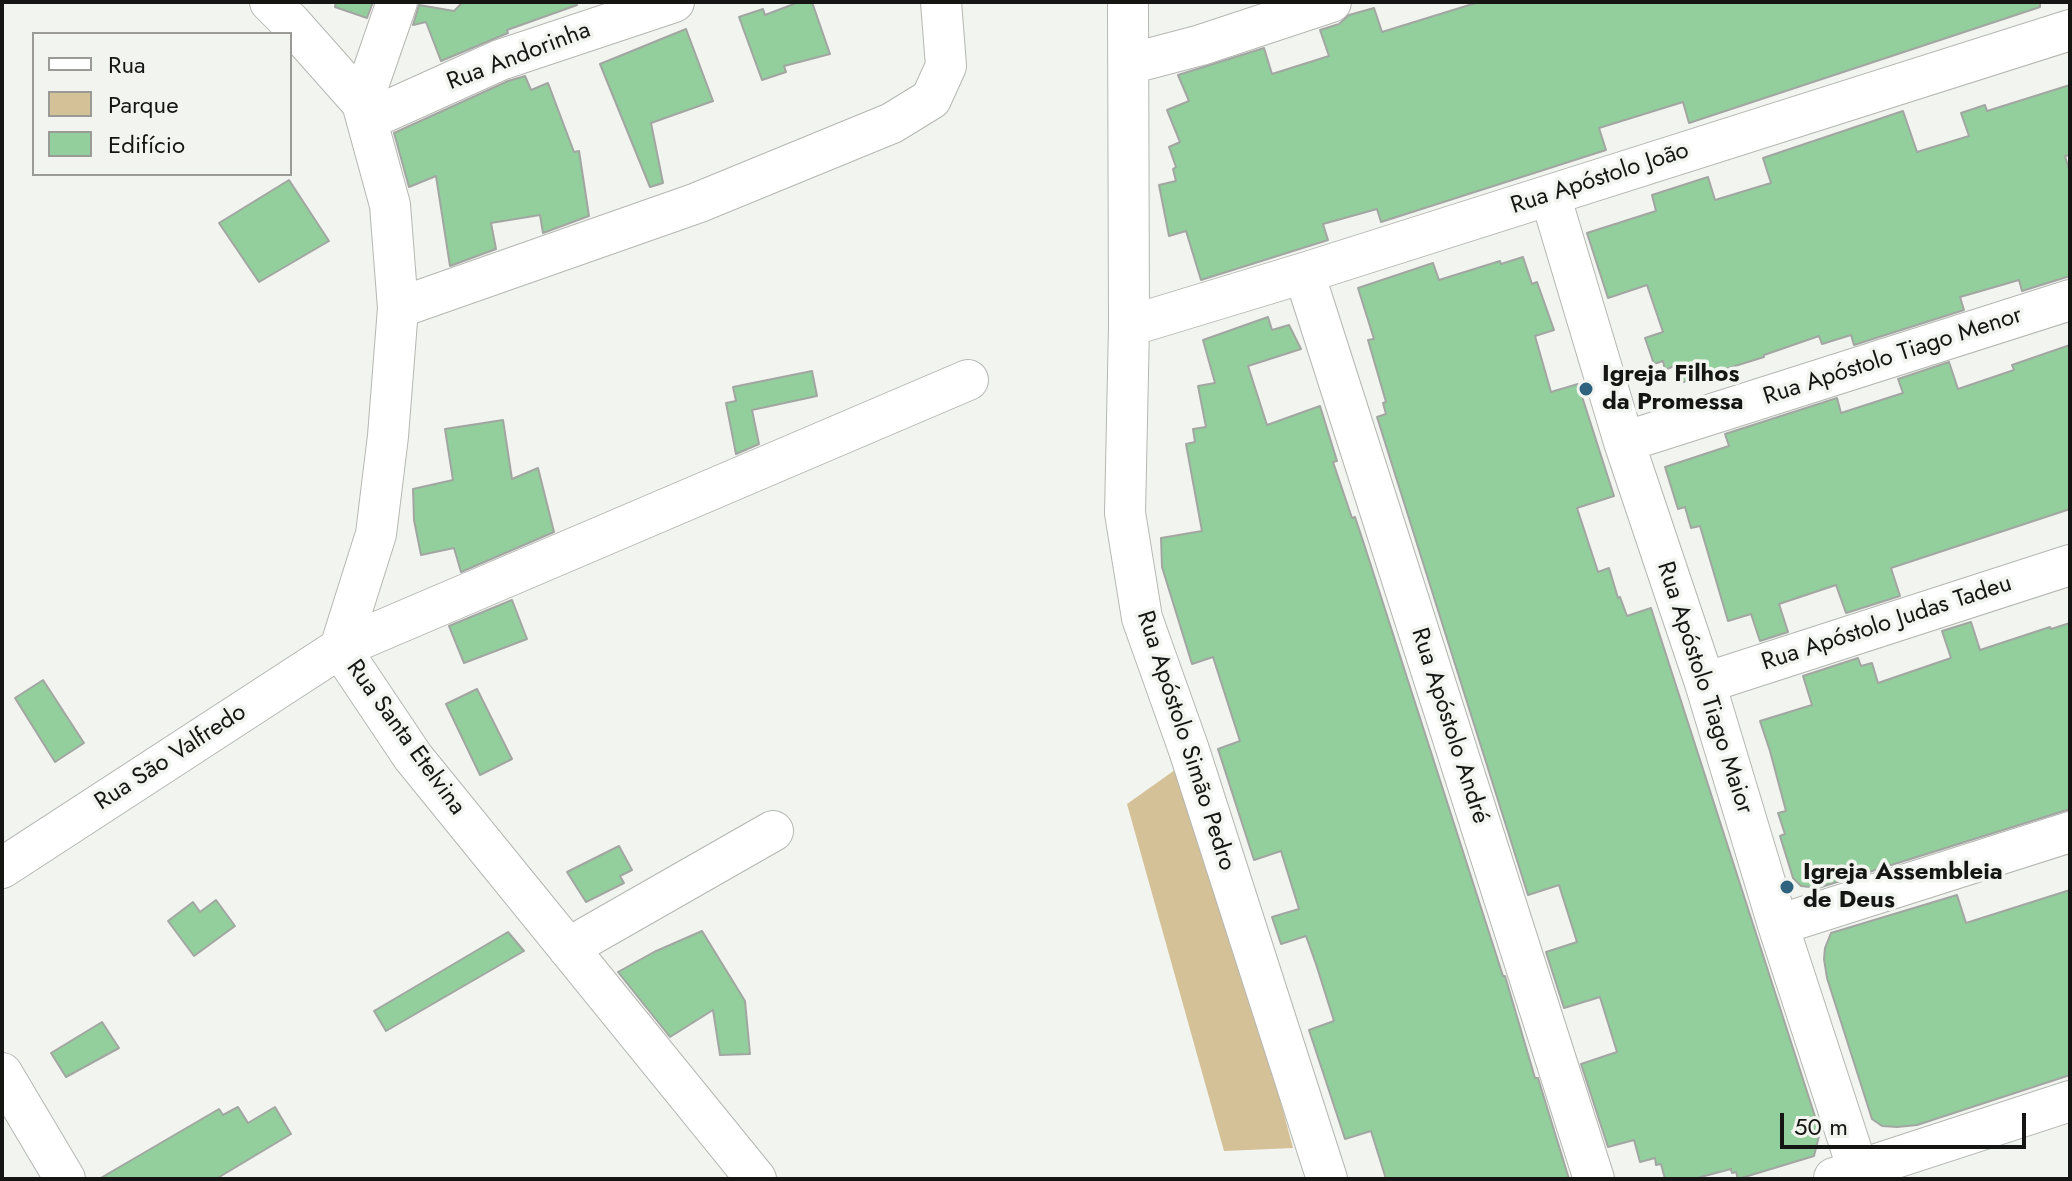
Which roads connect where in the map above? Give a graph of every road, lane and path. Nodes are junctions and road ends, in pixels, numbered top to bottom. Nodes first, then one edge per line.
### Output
1 (270, 2) edge
2 (397, 2) edge
3 (674, 2) edge
4 (941, 2) edge
5 (1128, 2) edge
6 (1331, 2) edge
7 (2070, 30) edge
8 (1129, 64) junction
9 (364, 111) junction
10 (1550, 195) junction
11 (1304, 273) junction
12 (2070, 300) edge
13 (398, 308) junction
14 (1129, 326) junction
15 (968, 380) dead end
16 (1624, 442) junction
17 (2070, 565) edge
18 (340, 648) junction
19 (1705, 683) junction
20 (773, 831) dead end
21 (2070, 832) edge
22 (2, 868) edge
23 (1778, 925) junction
24 (568, 948) junction
25 (2, 1073) edge
26 (2070, 1101) edge
27 (1851, 1176) edge
28 (65, 1179) edge
29 (756, 1179) edge
30 (1327, 1179) edge
31 (1594, 1179) edge

1 - 9 street, Rua Santa Etelvina
2 - 9 street
3 - 9 street, Rua Andorinha
4 - 13 street
5 - 8 street, Rua Apóstolo Simão Pedro
6 - 8 street
7 - 10 street, Rua Apóstolo João
8 - 14 street, Rua Apóstolo Simão Pedro
9 - 13 street, Rua Santa Etelvina
10 - 11 street, Rua Apóstolo João
10 - 16 street, Rua Apóstolo Tiago Maior
11 - 14 street, Rua Apóstolo João
11 - 31 street, Rua Apóstolo André
12 - 16 street, Rua Apóstolo Tiago Menor
13 - 18 street, Rua Santa Etelvina
14 - 30 street, Rua Apóstolo Simão Pedro
15 - 18 street, Rua São Valfredo
16 - 19 street, Rua Apóstolo Tiago Maior
17 - 19 street, Rua Apóstolo Judas Tadeu
18 - 22 street, Rua São Valfredo
18 - 24 street, Rua Santa Etelvina
19 - 23 street, Rua Apóstolo Tiago Maior
20 - 24 street
21 - 23 street
23 - 27 street, Rua Apóstolo Tiago Maior
24 - 29 street, Rua Santa Etelvina
25 - 28 street
26 - 27 street

